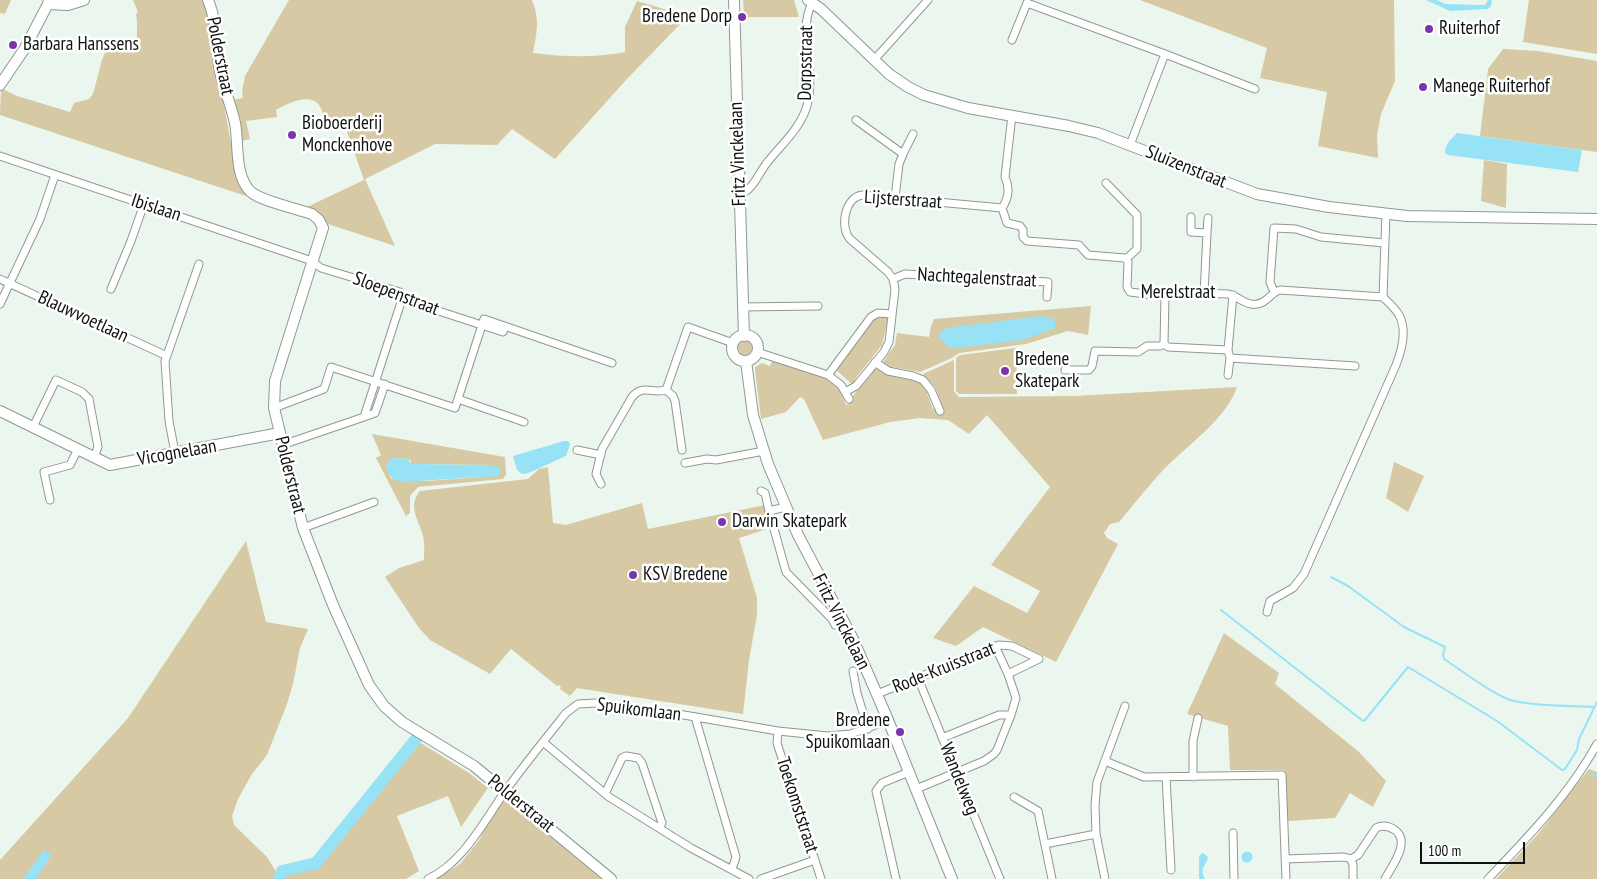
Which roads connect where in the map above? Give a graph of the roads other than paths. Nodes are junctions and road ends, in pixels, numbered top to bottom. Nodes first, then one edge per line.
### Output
1 (84, 0) edge
2 (208, 0) edge
3 (734, 0) edge
4 (928, 0) edge
5 (48, 2) edge
6 (810, 2) edge
7 (1012, 40) dead end
8 (1165, 54) junction
9 (874, 60) junction
10 (0, 85) edge
11 (1255, 89) dead end
12 (1012, 115) junction
13 (856, 120) dead end
14 (913, 134) dead end
15 (1130, 145) junction
16 (903, 154) junction
17 (0, 156) edge
18 (54, 175) junction
19 (1106, 183) dead end
20 (739, 195) junction
21 (895, 198) junction
22 (144, 204) junction
23 (1002, 208) junction
24 (1386, 214) junction
25 (1191, 217) dead end
26 (1208, 218) dead end
27 (1597, 219) edge
28 (1208, 233) junction
29 (1384, 243) junction
30 (1126, 259) junction
31 (312, 261) junction
32 (199, 264) dead end
33 (0, 279) edge
34 (893, 279) junction
35 (9, 284) junction
36 (111, 289) dead end
37 (1274, 292) junction
38 (1204, 294) junction
39 (1165, 295) junction
40 (1233, 295) junction
41 (1047, 297) dead end
42 (1383, 297) junction
43 (402, 299) junction
44 (0, 304) edge
45 (818, 306) dead end
46 (742, 308) junction
47 (892, 314) junction
48 (482, 325) junction
49 (744, 336) junction
50 (733, 343) junction
51 (1164, 344) junction
52 (757, 352) junction
53 (1229, 354) junction
54 (167, 356) junction
55 (746, 361) junction
56 (875, 362) junction
57 (612, 363) dead end
58 (1355, 366) dead end
59 (1065, 370) dead end
60 (828, 374) junction
61 (1228, 375) dead end
62 (375, 380) junction
63 (385, 384) junction
64 (666, 390) junction
65 (458, 399) junction
66 (274, 408) junction
67 (0, 411) edge
68 (940, 412) dead end
69 (364, 417) junction
70 (524, 422) dead end
71 (33, 427) junction
72 (280, 434) junction
73 (282, 445) junction
74 (78, 449) junction
75 (577, 450) dead end
76 (682, 450) dead end
77 (764, 451) junction
78 (175, 454) junction
79 (601, 455) junction
80 (94, 457) junction
81 (685, 463) dead end
82 (601, 484) dead end
83 (761, 491) dead end
84 (50, 500) dead end
85 (374, 502) dead end
86 (786, 507) junction
87 (769, 511) junction
88 (303, 528) junction
89 (1267, 612) dead end
90 (836, 619) junction
91 (995, 646) junction
92 (853, 671) dead end
93 (1008, 674) junction
94 (918, 678) junction
95 (877, 694) junction
96 (1125, 706) dead end
97 (1011, 715) junction
98 (695, 717) junction
99 (1198, 718) dead end
100 (888, 720) junction
101 (868, 729) junction
102 (778, 731) junction
103 (942, 738) junction
104 (543, 742) junction
105 (1597, 744) edge
106 (1105, 761) junction
107 (909, 772) junction
108 (956, 773) junction
109 (1166, 777) junction
110 (1193, 777) junction
111 (916, 789) junction
112 (506, 791) junction
113 (605, 794) junction
114 (1014, 797) dead end
115 (659, 828) junction
116 (1233, 833) dead end
117 (1096, 834) junction
118 (1046, 844) junction
119 (1285, 859) junction
120 (1351, 859) junction
121 (815, 860) junction
122 (732, 869) junction
123 (1171, 870) dead end
124 (428, 879) edge
125 (611, 879) edge
126 (749, 879) edge
127 (761, 879) edge
128 (821, 879) edge
129 (896, 879) edge
130 (952, 879) edge
131 (1000, 879) edge
132 (1052, 879) edge
133 (1105, 879) edge
134 (1234, 879) edge
135 (1286, 879) edge
136 (1353, 879) edge
137 (1385, 879) edge
138 (1488, 879) edge

1 - 5 street
2 - 31 street, Polderstraat
3 - 20 street, Fritz Vinckelaan
4 - 9 street
5 - 10 street
6 - 9 street, Sluizenstraat
6 - 20 street, Dorpsstraat
7 - 8 street
8 - 11 street
8 - 15 street
9 - 12 street, Sluizenstraat
12 - 15 street, Sluizenstraat
12 - 23 street
13 - 16 street
14 - 16 street
15 - 24 street, Sluizenstraat
16 - 21 street
17 - 18 street, Ibislaan
18 - 22 street, Ibislaan
18 - 35 street
19 - 30 street
20 - 46 street, Fritz Vinckelaan
21 - 23 street, Lijsterstraat
21 - 34 street, Lijsterstraat
22 - 31 street, Ibislaan
22 - 36 street
23 - 30 street, Merelstraat
24 - 27 street, Sluizenstraat
24 - 29 street
25 - 28 street
26 - 28 street
28 - 38 street
29 - 37 street
29 - 42 street
30 - 39 street, Merelstraat
31 - 43 street, Sloepenstraat
31 - 66 street, Polderstraat
32 - 54 street
33 - 35 street, Blauwvoetlaan
34 - 41 street, Nachtegalenstraat
34 - 47 street
35 - 44 street
35 - 54 street, Blauwvoetlaan
37 - 40 street, Merelstraat
37 - 42 street, Merelstraat
38 - 39 street, Merelstraat
38 - 40 street, Merelstraat
39 - 51 street
40 - 53 street
42 - 89 street
43 - 48 street, Sloepenstraat
43 - 62 street
45 - 46 street
46 - 49 street, Fritz Vinckelaan
47 - 56 street
47 - 60 street
48 - 57 street, Sloepenstraat
48 - 65 street
49 - 50 street
49 - 52 street
50 - 55 street
50 - 64 street
51 - 53 street
51 - 59 street
52 - 55 street
52 - 60 street
53 - 58 street
53 - 61 street
54 - 78 street
55 - 77 street, Fritz Vinckelaan
56 - 60 street
56 - 68 street
62 - 63 street
62 - 66 street
62 - 69 street
63 - 65 street
63 - 69 street
64 - 76 street
64 - 79 street
65 - 70 street
66 - 72 street, Polderstraat
67 - 71 street, Vicognelaan
69 - 73 street
71 - 74 street, Vicognelaan
71 - 80 street
72 - 73 street, Polderstraat
72 - 78 street, Vicognelaan
73 - 88 street, Polderstraat
74 - 80 street, Vicognelaan
74 - 84 street
75 - 79 street
77 - 81 street
77 - 86 street, Fritz Vinckelaan
78 - 80 street, Vicognelaan
79 - 82 street
83 - 87 street
85 - 88 street
86 - 87 street
86 - 90 street, Fritz Vinckelaan
87 - 90 street
88 - 112 street, Polderstraat
90 - 95 street, Fritz Vinckelaan
91 - 93 street
91 - 93 street, Rode-Kruisstraat
91 - 94 street, Rode-Kruisstraat
92 - 101 street
93 - 97 street
94 - 95 street, Rode-Kruisstraat
94 - 103 street, Wandelweg
95 - 100 street, Fritz Vinckelaan
96 - 106 street
97 - 103 street
97 - 108 street
98 - 102 street, Spuikomlaan
98 - 104 street, Spuikomlaan
98 - 122 street
99 - 110 street
100 - 101 street, Spuikomlaan
100 - 107 street, Fritz Vinckelaan
101 - 102 street, Spuikomlaan
102 - 121 street, Toekomststraat
103 - 108 street, Wandelweg
104 - 112 street, Spuikomlaan
104 - 113 street
105 - 138 street
106 - 109 street
106 - 117 street
107 - 111 street, Fritz Vinckelaan
107 - 129 street
108 - 111 street
108 - 131 street, Wandelweg
109 - 110 street
109 - 123 street
110 - 119 street
111 - 130 street, Fritz Vinckelaan
112 - 124 street, Spuikomlaan
112 - 125 street, Polderstraat
113 - 115 street
113 - 115 street
114 - 118 street
115 - 122 street
116 - 134 street
117 - 118 street
117 - 133 street
118 - 132 street
119 - 120 street
119 - 135 street
120 - 136 street
120 - 137 street
121 - 127 street
121 - 128 street, Toekomststraat
122 - 126 street

